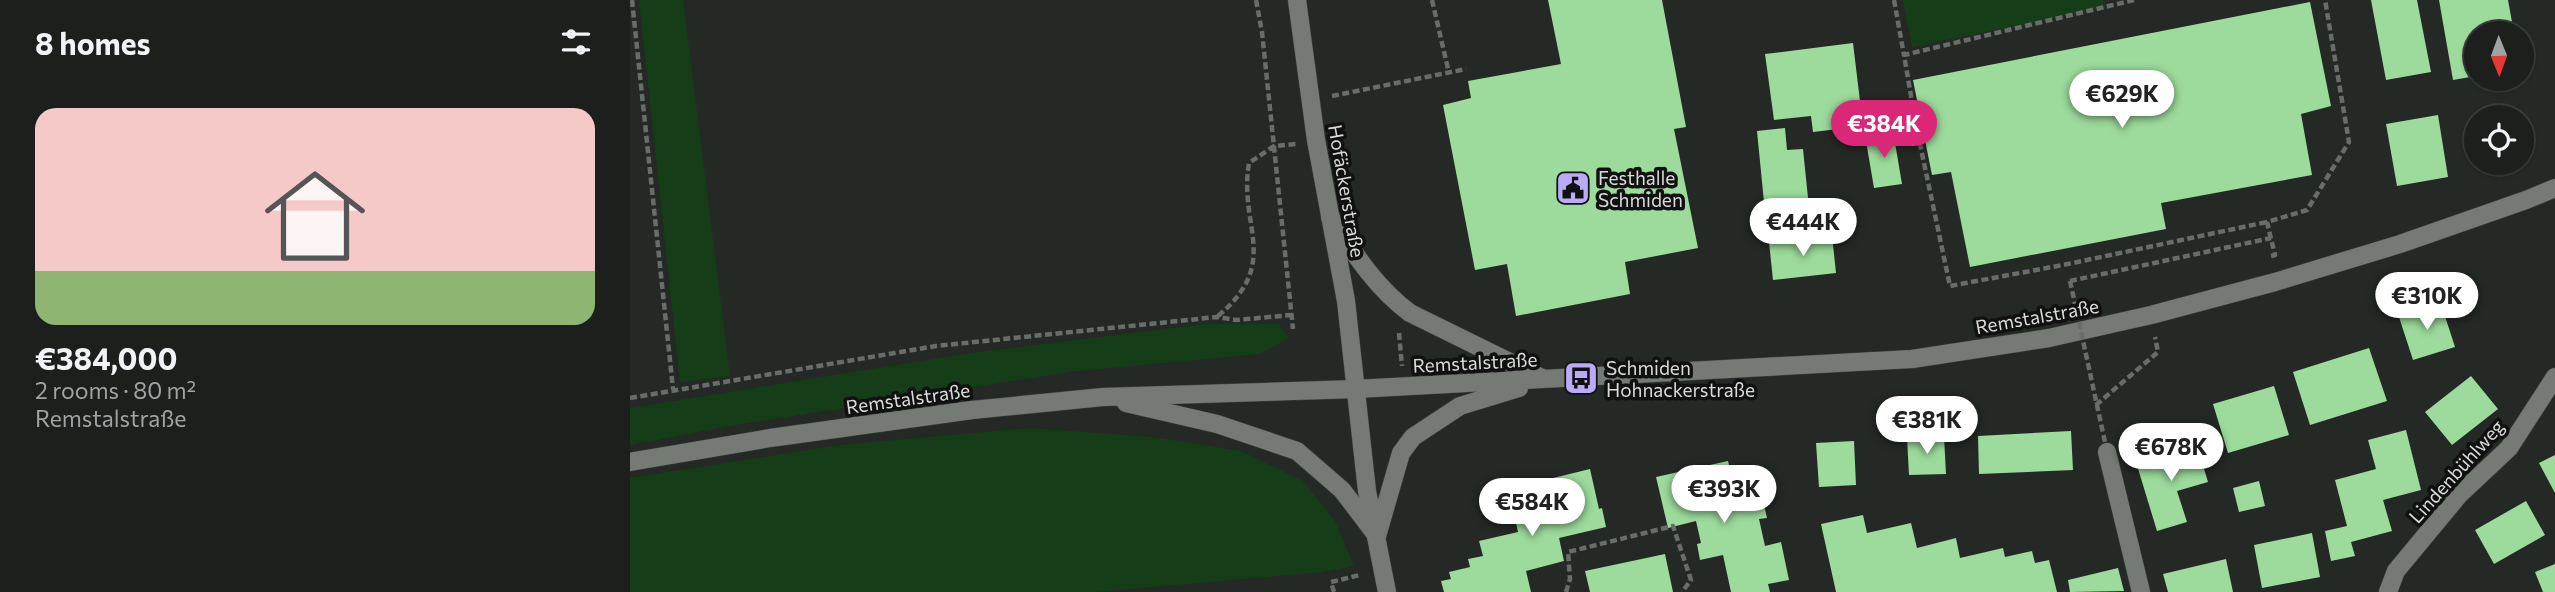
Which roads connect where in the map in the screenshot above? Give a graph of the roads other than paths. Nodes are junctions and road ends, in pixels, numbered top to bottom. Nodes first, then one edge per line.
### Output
1 (1297, 0) edge
2 (2555, 188) edge
3 (1330, 217) junction
4 (2555, 377) edge
5 (1546, 380) junction
6 (1356, 389) junction
7 (1103, 397) junction
8 (2106, 447) road end
9 (630, 462) edge
10 (1377, 536) junction
11 (1387, 592) edge
12 (2141, 592) edge
13 (2388, 592) edge

1 - 3 street, Hofäckerstraße
2 - 5 street, Remstalstraße
3 - 5 street
3 - 6 street, Hofäckerstraße
4 - 13 street, Lindenbühlweg
5 - 6 street, Remstalstraße
5 - 10 street
6 - 7 street, Remstalstraße
6 - 10 street, Hofäckerstraße
7 - 9 street, Remstalstraße
7 - 10 street
8 - 12 street
10 - 11 street, Hofäckerstraße

